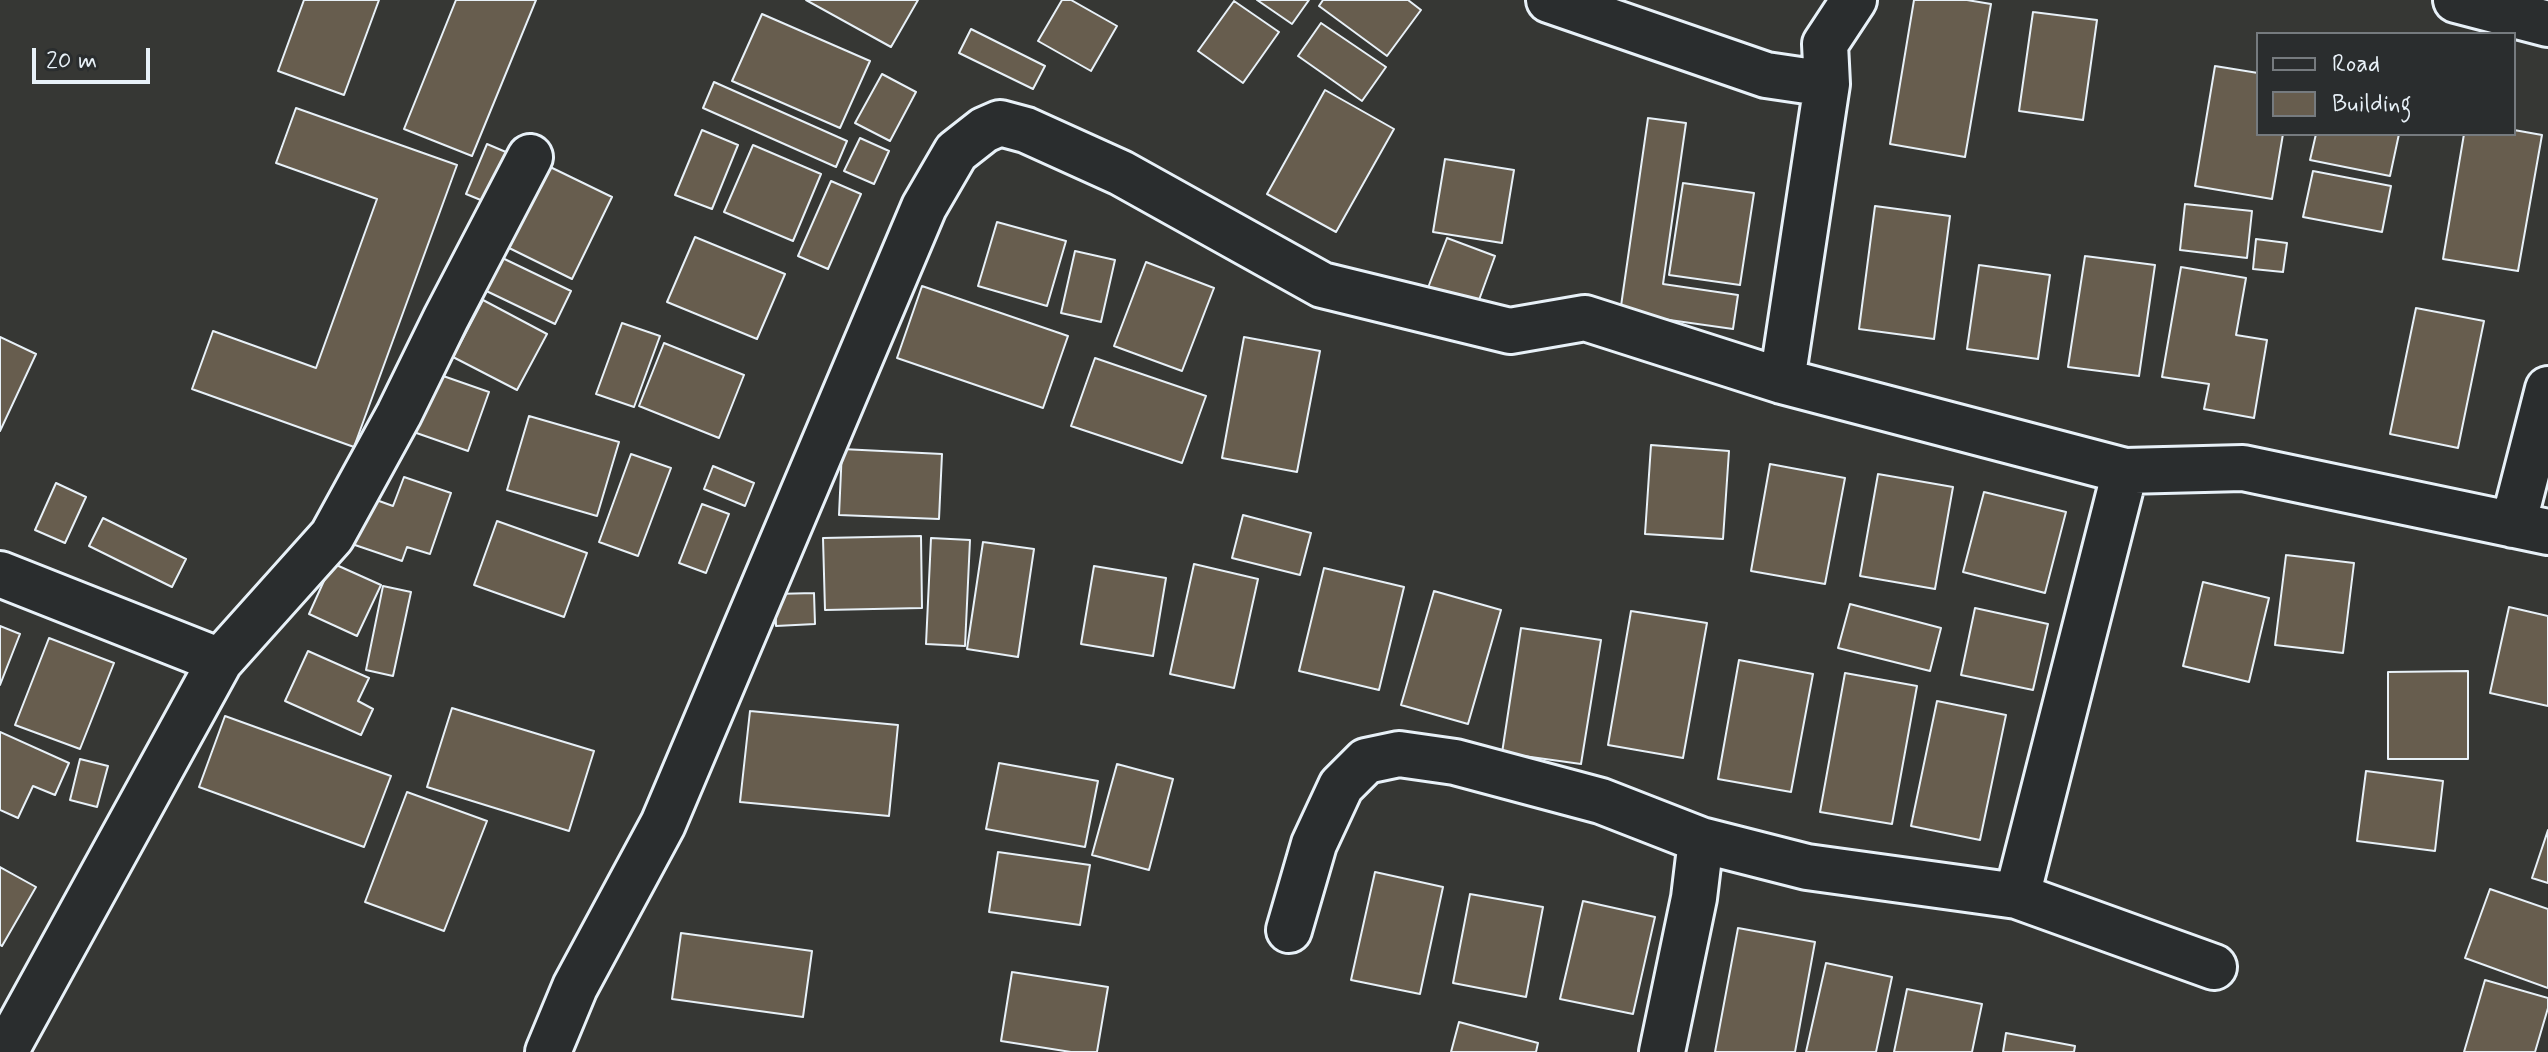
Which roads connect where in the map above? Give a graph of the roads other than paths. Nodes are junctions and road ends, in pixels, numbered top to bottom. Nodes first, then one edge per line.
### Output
1 (1549, 0) edge
2 (1854, 0) edge
3 (2456, 0) edge
4 (2548, 24) edge
5 (1827, 84) junction
6 (530, 157) dead end
7 (1782, 381) junction
8 (2548, 389) edge
9 (2125, 471) junction
10 (2531, 528) edge
11 (0, 574) edge
12 (220, 661) junction
13 (1701, 840) junction
14 (2017, 896) junction
15 (1289, 930) dead end
16 (2214, 967) dead end
17 (5, 1052) edge
18 (548, 1052) edge
19 (1662, 1052) edge

1 - 5 street
2 - 5 street
3 - 4 street
5 - 7 street
6 - 12 street
7 - 9 street
7 - 18 street
8 - 10 street
9 - 10 street
9 - 14 street
11 - 12 street
12 - 17 street
13 - 14 street
13 - 15 street
13 - 19 street
14 - 16 street

